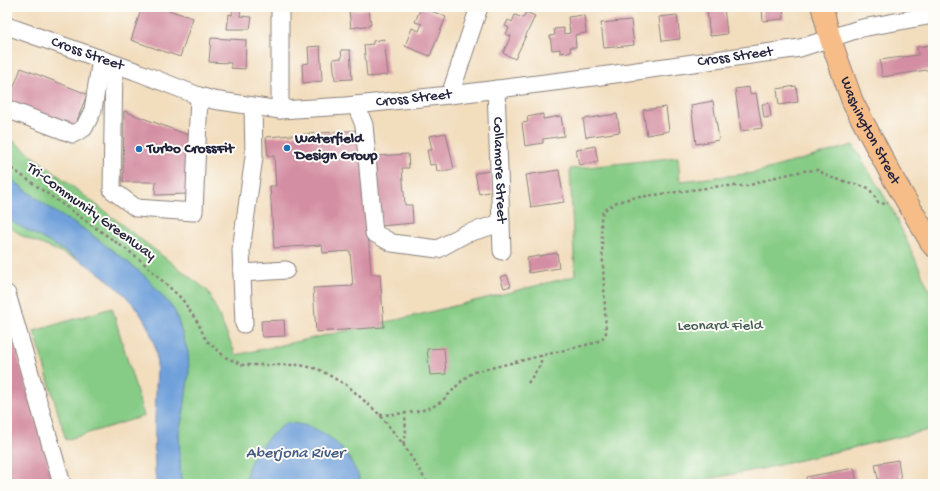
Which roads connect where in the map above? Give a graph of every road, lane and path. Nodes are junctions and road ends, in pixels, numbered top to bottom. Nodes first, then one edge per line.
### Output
1 (280, 7) edge
2 (479, 7) edge
3 (822, 7) edge
4 (933, 15) edge
5 (7, 26) edge
6 (830, 38) junction
7 (107, 61) junction
8 (496, 89) junction
9 (450, 95) junction
10 (199, 96) junction
11 (356, 105) junction
12 (253, 107) junction
13 (7, 109) edge
14 (280, 110) junction
15 (7, 165) edge
16 (902, 194) junction
17 (501, 223) junction
18 (933, 246) edge
19 (502, 251) dead end
20 (286, 270) dead end
21 (242, 272) junction
22 (7, 294) edge
23 (244, 324) dead end
24 (541, 355) junction
25 (528, 383) dead end
26 (405, 413) junction
27 (380, 415) junction
28 (403, 444) junction
29 (62, 484) edge
30 (428, 484) edge

1 - 14 street
2 - 9 street
3 - 6 main road, Washington Street
4 - 6 street, Cross Street
5 - 7 street, Cross Street
6 - 8 street, Cross Street
6 - 16 main road, Washington Street
7 - 10 street, Cross Street
7 - 10 street
7 - 13 street
8 - 9 street, Cross Street
8 - 17 street, Collamore Street
9 - 11 street, Cross Street
10 - 12 street, Cross Street
11 - 14 street, Cross Street
11 - 17 street
12 - 14 street, Cross Street
12 - 21 street
15 - 27 path, Tri-Community Greenway
16 - 18 main road, Washington Street
16 - 24 path
17 - 19 street, Collamore Street
20 - 21 street
21 - 23 street
22 - 29 street
24 - 25 path
24 - 26 path
26 - 27 path
26 - 28 path
27 - 28 path, Tri-Community Greenway
28 - 30 path, Tri-Community Greenway

